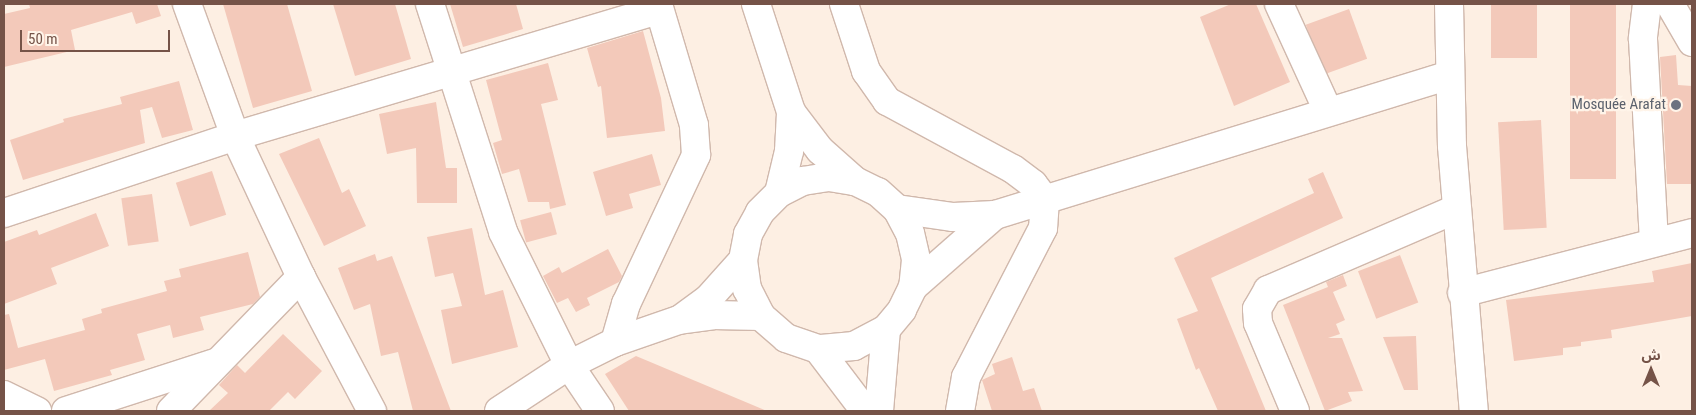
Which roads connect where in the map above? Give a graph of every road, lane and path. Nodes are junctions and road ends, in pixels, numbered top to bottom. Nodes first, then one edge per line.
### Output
1 (186, 4) edge
2 (430, 4) edge
3 (756, 4) edge
4 (844, 4) edge
5 (1279, 4) edge
6 (1449, 4) edge
7 (1647, 4) edge
8 (1670, 4) edge
9 (659, 7) edge
10 (1692, 42) edge
11 (451, 74) junction
12 (1449, 75) junction
13 (1328, 111) junction
14 (791, 112) junction
15 (235, 136) junction
16 (856, 181) junction
17 (779, 193) junction
18 (1044, 200) junction
19 (896, 209) junction
20 (1456, 209) junction
21 (4, 213) edge
22 (994, 215) junction
23 (1692, 233) edge
24 (1654, 241) junction
25 (743, 260) junction
26 (301, 276) junction
27 (913, 287) junction
28 (1462, 293) junction
29 (760, 316) junction
30 (679, 320) junction
31 (886, 328) junction
32 (615, 342) junction
33 (818, 349) junction
34 (220, 362) junction
35 (569, 365) junction
36 (4, 394) edge
37 (37, 411) edge
38 (66, 411) edge
39 (171, 411) edge
40 (372, 411) edge
41 (499, 411) edge
42 (600, 411) edge
43 (865, 411) edge
44 (879, 411) edge
45 (960, 411) edge
46 (1295, 411) edge
47 (1474, 411) edge

1 - 15 street
2 - 11 street
3 - 14 street
4 - 18 street
5 - 13 street
6 - 12 street
7 - 24 street
8 - 10 street
9 - 11 street
9 - 32 street
11 - 15 street
11 - 35 street
12 - 13 street
12 - 20 street
13 - 18 street
14 - 16 street
14 - 17 street
15 - 21 street
15 - 26 street
16 - 17 street
16 - 19 street
17 - 25 street
18 - 22 street
18 - 45 street
19 - 22 street
19 - 27 street
20 - 28 street
20 - 46 street
22 - 27 street
23 - 24 street
24 - 28 street
25 - 29 street
25 - 30 street
26 - 34 street
26 - 40 street
27 - 31 street
28 - 47 street
29 - 30 street
29 - 33 street
30 - 32 street
31 - 33 street
31 - 44 street
32 - 35 street
33 - 43 street
34 - 38 street
34 - 39 street
35 - 41 street
35 - 42 street
36 - 37 street

